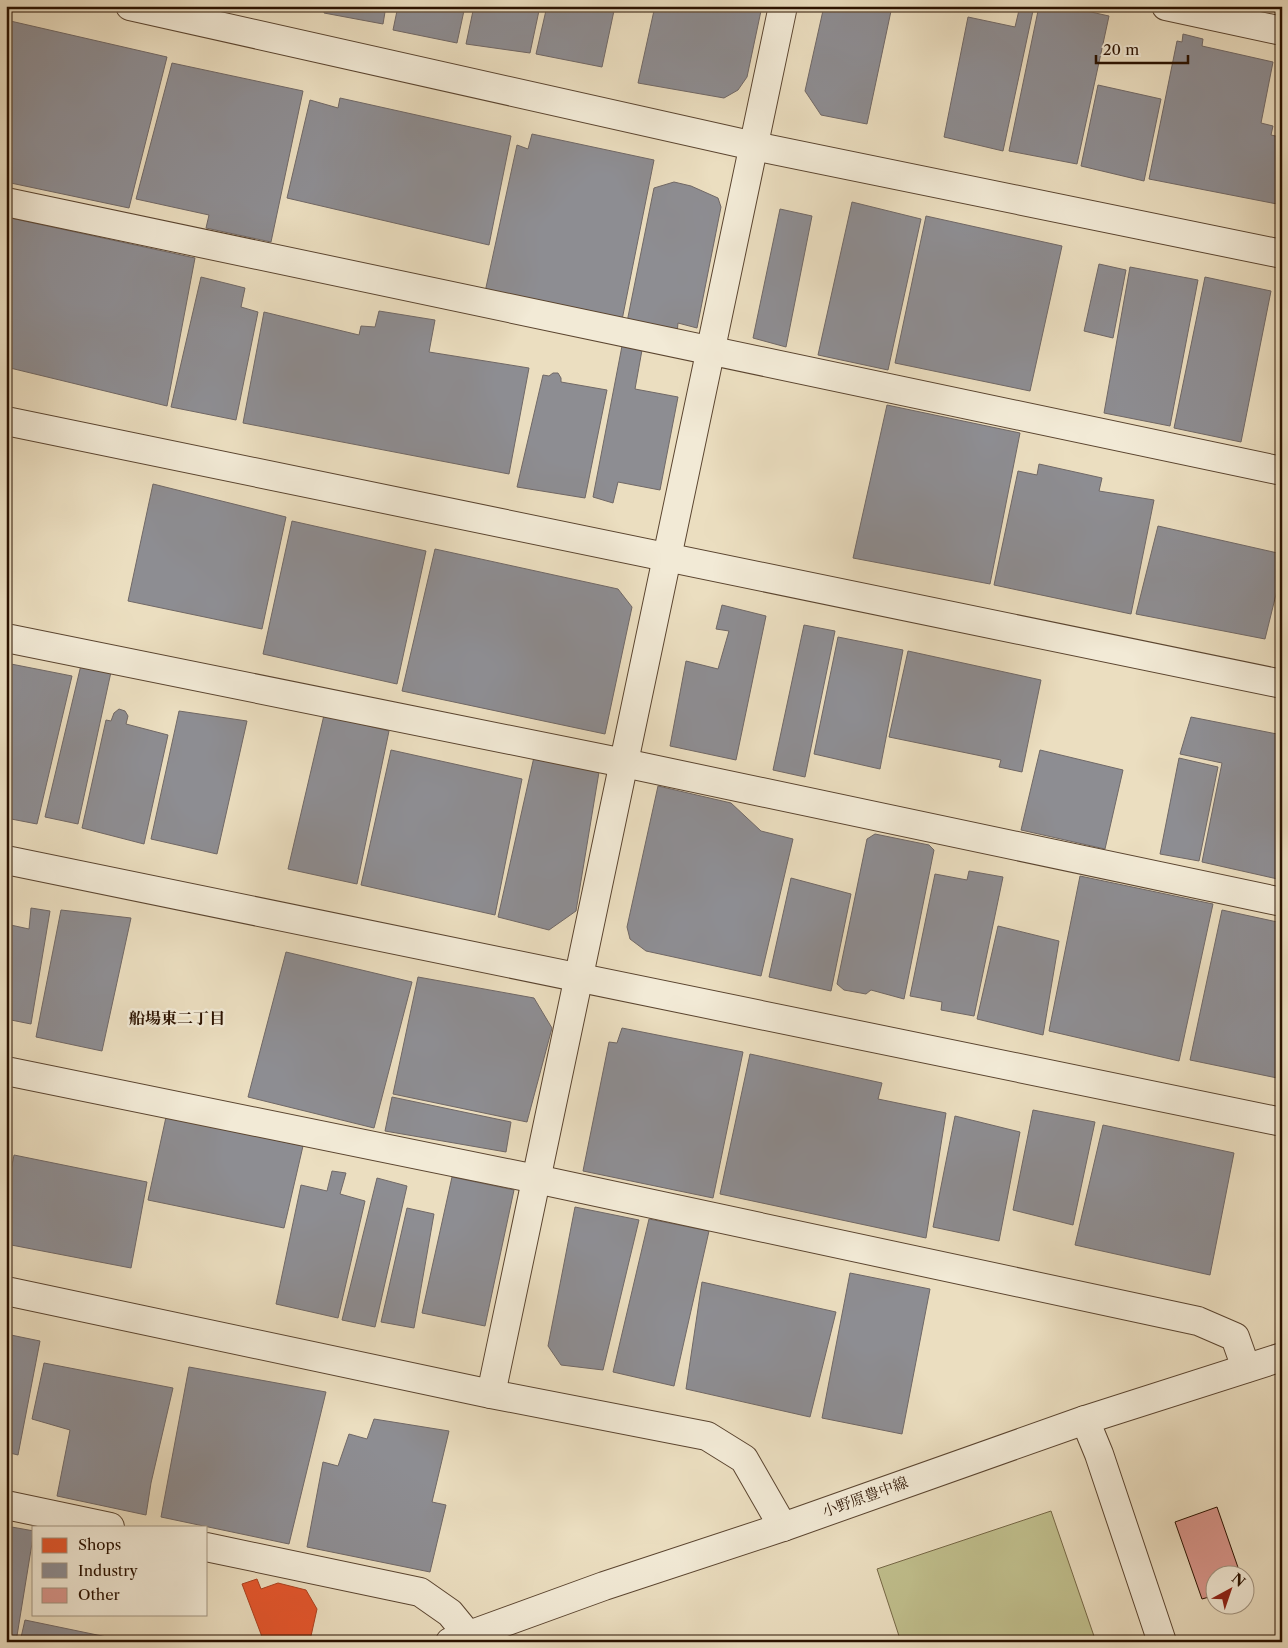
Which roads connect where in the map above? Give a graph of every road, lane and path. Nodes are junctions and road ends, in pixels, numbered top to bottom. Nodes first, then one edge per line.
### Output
1 (130, 6) edge
2 (783, 6) edge
3 (1166, 6) edge
4 (1282, 30) edge
5 (754, 146) junction
6 (6, 202) edge
7 (1282, 254) edge
8 (711, 350) junction
9 (6, 421) edge
10 (1282, 471) edge
11 (668, 557) junction
12 (6, 638) edge
13 (1282, 684) edge
14 (624, 763) junction
15 (6, 860) edge
16 (1282, 902) edge
17 (579, 977) junction
18 (6, 1071) edge
19 (1282, 1122) edge
20 (536, 1179) junction
21 (6, 1291) edge
22 (1282, 1357) edge
23 (1246, 1368) junction
24 (491, 1394) junction
25 (1085, 1420) junction
26 (6, 1505) edge
27 (105, 1526) edge
28 (782, 1527) junction
29 (208, 1547) edge
30 (459, 1639) edge
31 (1162, 1642) edge

1 - 5 street
2 - 5 street
3 - 4 street
5 - 7 street
5 - 8 street
6 - 8 street
8 - 10 street
8 - 11 street
9 - 11 street
11 - 13 street
11 - 14 street
12 - 14 street
14 - 16 street
14 - 17 street
15 - 17 street
17 - 19 street
17 - 20 street
18 - 20 street
20 - 23 street
20 - 24 street
21 - 24 street
22 - 23 street, 小野原豊中線
23 - 25 street, 小野原豊中線
24 - 28 street
25 - 28 street, 小野原豊中線
25 - 31 street
26 - 27 street
28 - 30 street, 小野原豊中線
29 - 30 street

